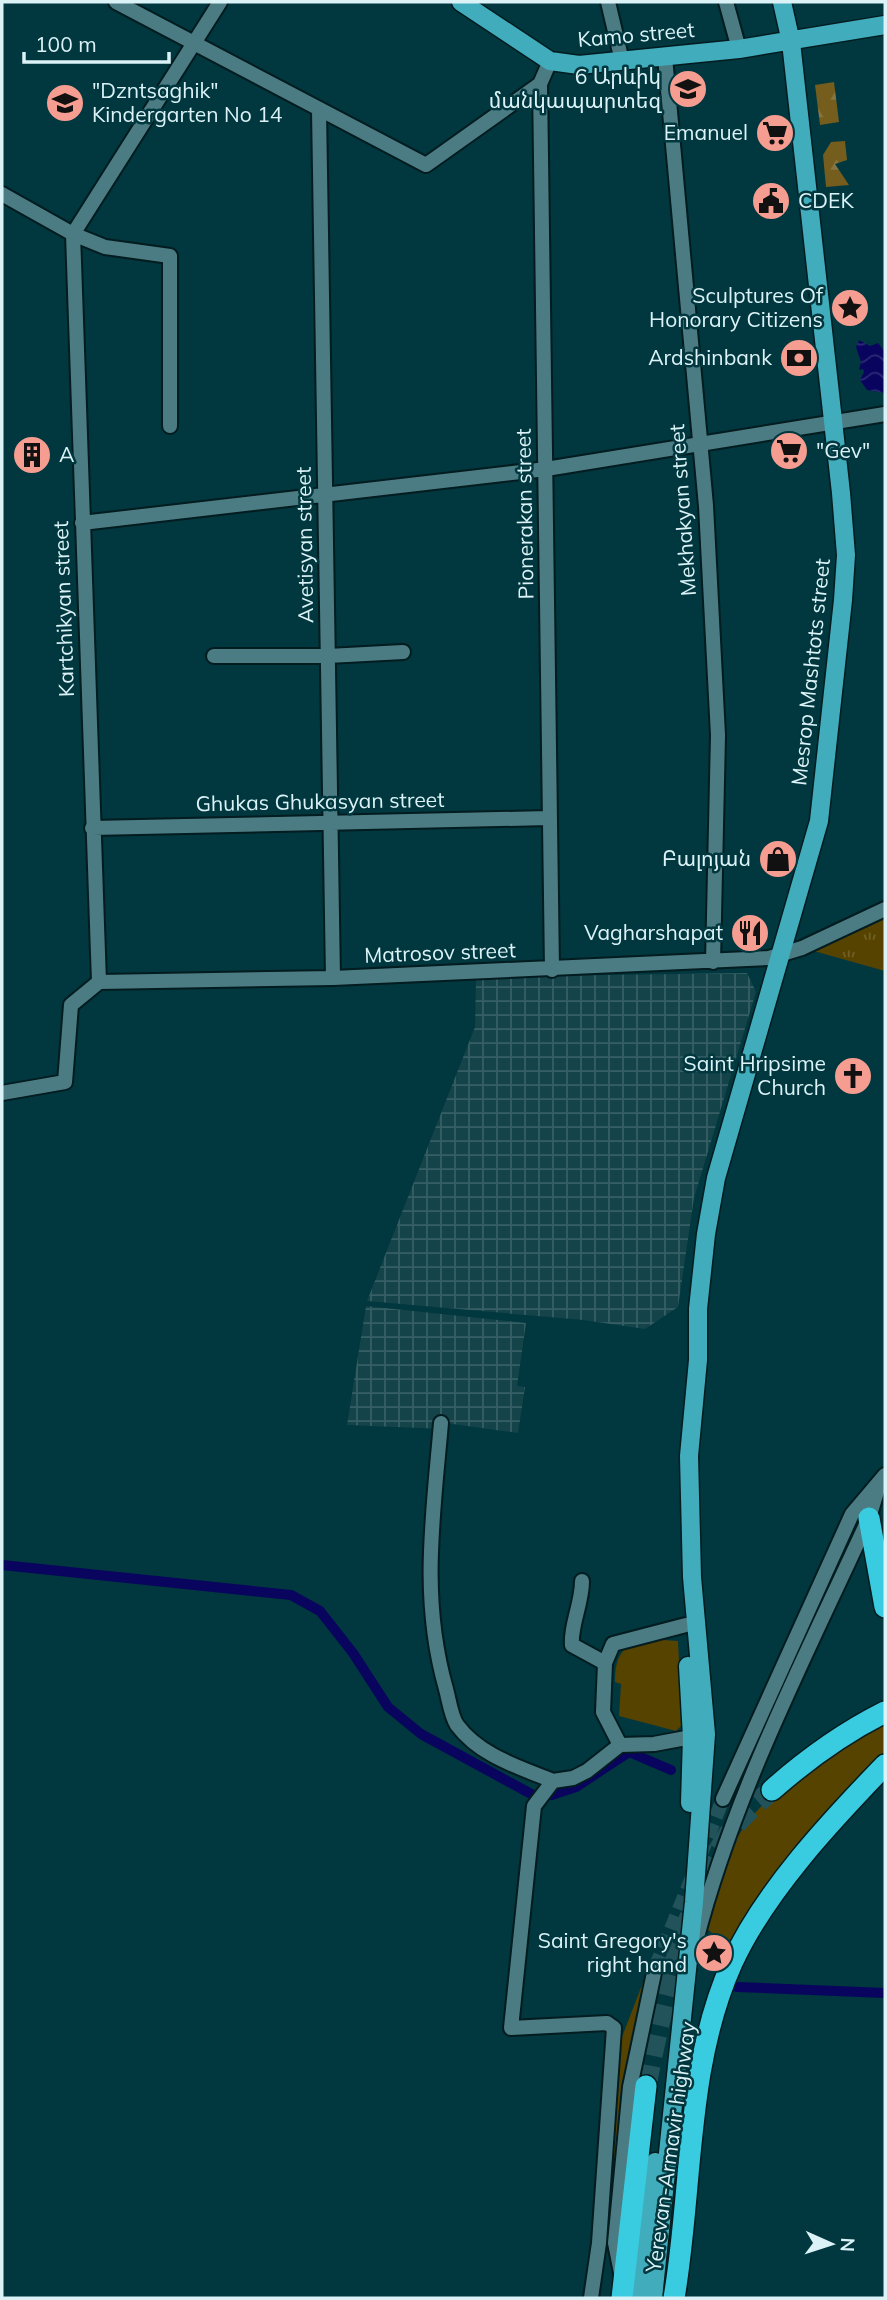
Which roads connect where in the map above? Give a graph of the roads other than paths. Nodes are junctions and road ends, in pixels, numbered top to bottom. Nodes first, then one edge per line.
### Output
1 (116, 2) edge
2 (220, 2) edge
3 (461, 2) edge
4 (608, 2) edge
5 (726, 2) edge
6 (782, 2) edge
7 (885, 25) edge
8 (885, 37) edge
9 (791, 42) junction
10 (194, 44) junction
11 (739, 49) junction
12 (665, 57) junction
13 (550, 61) junction
14 (622, 61) junction
15 (540, 84) junction
16 (319, 110) junction
17 (2, 194) edge
18 (73, 234) junction
19 (885, 414) edge
20 (834, 421) junction
21 (170, 426) dead end
22 (700, 444) junction
23 (546, 468) junction
24 (326, 496) junction
25 (82, 523) junction
26 (403, 652) dead end
27 (214, 656) dead end
28 (328, 656) junction
29 (548, 818) junction
30 (329, 824) junction
31 (92, 828) junction
32 (885, 909) edge
33 (782, 954) junction
34 (713, 962) junction
35 (552, 970) junction
36 (333, 978) junction
37 (99, 982) junction
38 (2, 1093) edge
39 (695, 1335) junction
40 (441, 1423) dead end
41 (882, 1480) edge
42 (869, 1518) junction
43 (582, 1581) dead end
44 (885, 1607) edge
45 (686, 1625) junction
46 (605, 1663) junction
47 (885, 1712) edge
48 (699, 1735) junction
49 (620, 1745) junction
50 (885, 1765) edge
51 (553, 1781) junction
52 (772, 1790) tunnel mouth
53 (723, 1799) tunnel mouth
54 (655, 1968) tunnel mouth
55 (686, 1979) junction
56 (646, 2086) tunnel mouth
57 (599, 2243) junction
58 (615, 2243) junction
59 (622, 2288) edge
60 (591, 2298) edge
61 (638, 2298) edge
62 (653, 2298) edge
63 (674, 2298) edge

1 - 10 street
2 - 10 street
3 - 13 main road, Kamo street
4 - 14 street
5 - 11 street
6 - 9 main road, Mesrop Mashtots street
7 - 9 main road
8 - 9 main road
9 - 11 main road, Kamo street
9 - 20 main road, Mesrop Mashtots street
10 - 16 street
10 - 18 street
11 - 12 main road, Kamo street
12 - 14 main road, Kamo street
12 - 22 street, Mekhakyan street
13 - 14 main road, Kamo street
13 - 15 street, Pionerakan street
15 - 16 street
15 - 23 street, Pionerakan street
16 - 24 street, Avetisyan street
17 - 18 street
18 - 21 street
18 - 25 street, Kartchikyan street
19 - 20 street
20 - 22 street
20 - 33 main road, Mesrop Mashtots street
22 - 23 street
22 - 34 street, Mekhakyan street
23 - 24 street
23 - 29 street, Pionerakan street
24 - 25 street
24 - 28 street, Avetisyan street
25 - 31 street, Kartchikyan street
26 - 28 street
27 - 28 street
28 - 30 street, Avetisyan street
29 - 30 street, Ghukas Ghukasyan street
29 - 35 street, Pionerakan street
30 - 31 street, Ghukas Ghukasyan street
30 - 36 street, Avetisyan street
31 - 37 street, Kartchikyan street
32 - 33 street, Matrosov street
33 - 34 street, Matrosov street
33 - 39 main road, Mesrop Mashtots street
34 - 35 street, Matrosov street
35 - 36 street, Matrosov street
36 - 37 street, Matrosov street
37 - 38 street
39 - 45 main road
39 - 48 main road
40 - 51 street
41 - 42 street
41 - 53 street
42 - 44 highway
42 - 55 street
43 - 46 street
45 - 46 street
45 - 48 main road
46 - 49 street
47 - 52 highway
48 - 49 street
48 - 55 main road
48 - 61 main road
49 - 51 street
50 - 63 highway, Yerevan-Armavir highway
51 - 57 street
54 - 58 street
55 - 62 main road
56 - 59 highway, Yerevan-Armavir highway
57 - 58 street
57 - 60 street
58 - 59 street

